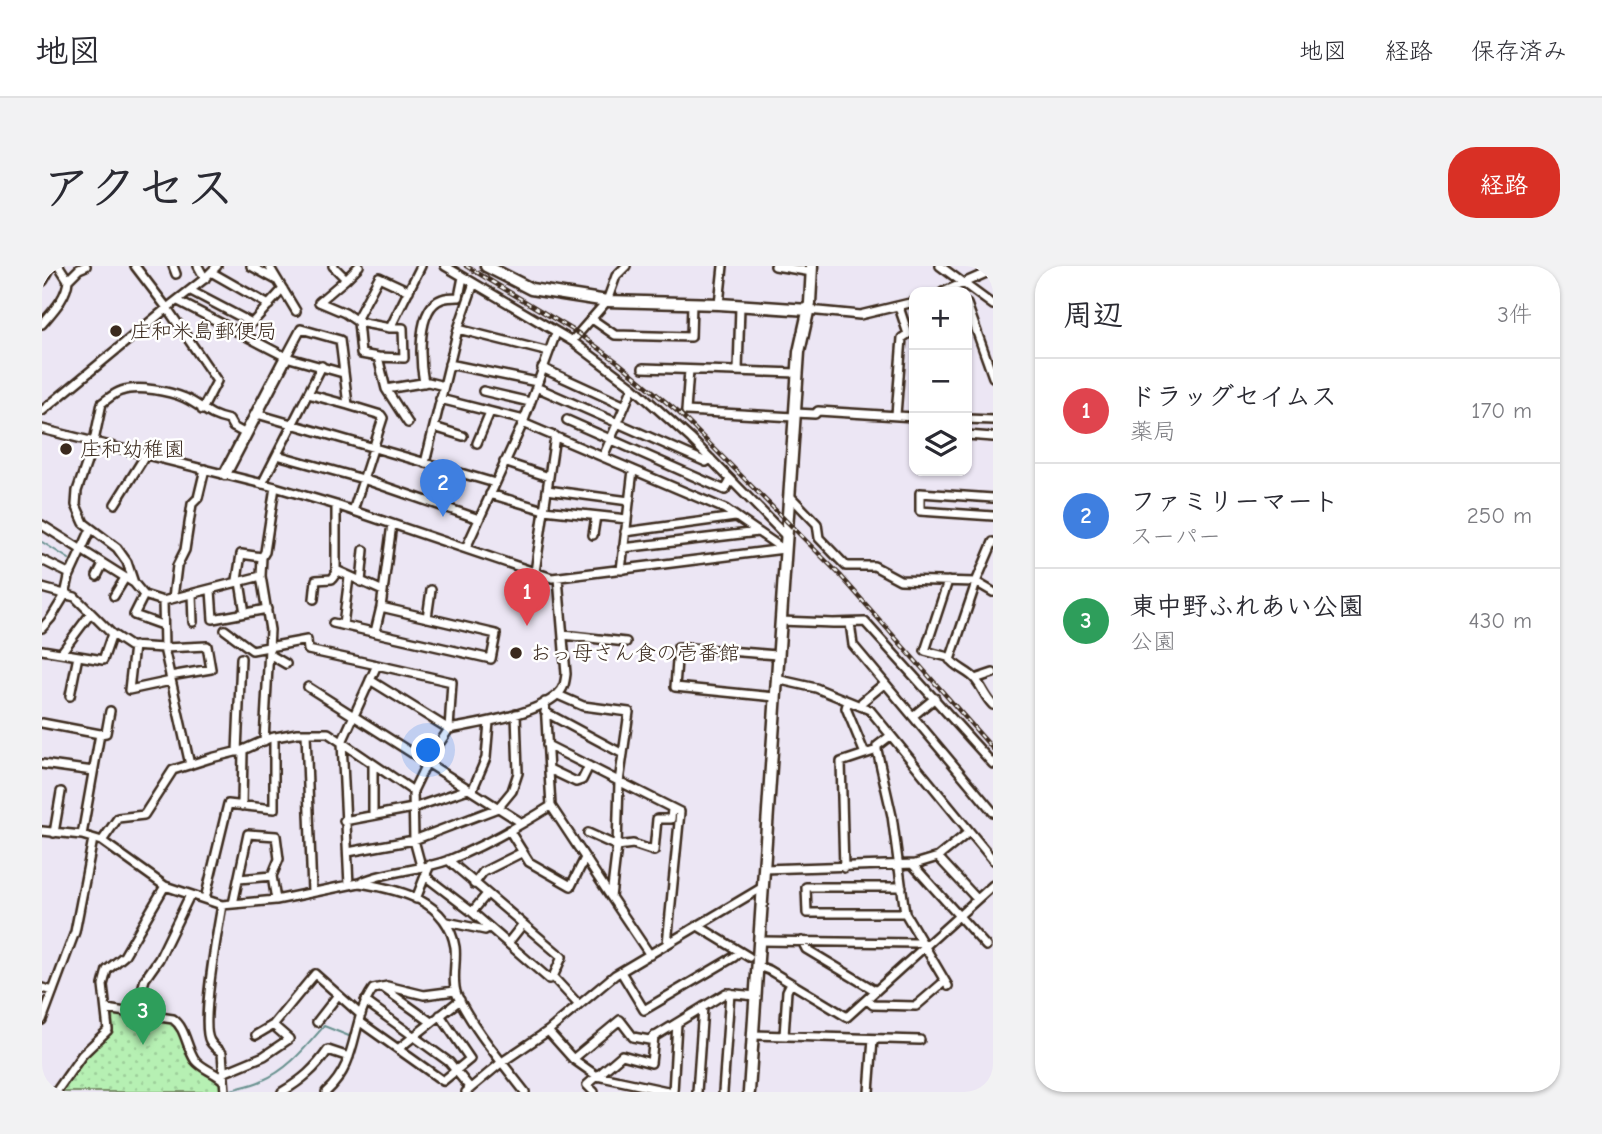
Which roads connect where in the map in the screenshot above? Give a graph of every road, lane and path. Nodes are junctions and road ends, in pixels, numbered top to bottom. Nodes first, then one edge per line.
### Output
1 (50, 266) edge
2 (60, 266) edge
3 (86, 266) edge
4 (135, 266) edge
5 (198, 266) edge
6 (251, 266) edge
7 (269, 266) edge
8 (334, 266) edge
9 (359, 266) edge
10 (421, 266) edge
11 (445, 266) edge
12 (486, 266) edge
13 (626, 266) edge
14 (723, 266) edge
15 (775, 266) edge
16 (940, 266) edge
17 (214, 269) edge
18 (812, 269) edge
19 (993, 270) edge
20 (463, 277) junction
21 (205, 279) junction
22 (346, 279) junction
23 (42, 280) edge
24 (68, 280) junction
25 (279, 282) junction
26 (474, 283) junction
27 (962, 287) edge
28 (283, 289) junction
29 (191, 291) junction
30 (409, 291) junction
31 (972, 293) edge
32 (178, 301) junction
33 (607, 302) junction
34 (692, 303) junction
35 (719, 304) junction
36 (909, 304) edge
37 (269, 305) junction
38 (740, 306) junction
39 (993, 306) edge
40 (900, 307) junction
41 (167, 308) junction
42 (808, 310) junction
43 (296, 311) dead end
44 (972, 318) edge
45 (592, 319) junction
46 (357, 321) junction
47 (42, 324) edge
48 (390, 328) junction
49 (458, 329) junction
50 (556, 332) junction
51 (572, 341) junction
52 (549, 352) junction
53 (286, 357) junction
54 (378, 357) junction
55 (449, 364) junction
56 (322, 366) junction
57 (542, 368) junction
58 (643, 368) dead end
59 (689, 370) junction
60 (738, 371) junction
61 (343, 373) junction
62 (797, 373) junction
63 (993, 377) edge
64 (424, 383) junction
65 (536, 385) junction
66 (444, 386) junction
67 (633, 387) junction
68 (386, 389) junction
69 (483, 391) dead end
70 (308, 394) junction
71 (440, 399) junction
72 (530, 402) junction
73 (348, 405) junction
74 (625, 406) junction
75 (202, 410) junction
76 (42, 411) edge
77 (490, 412) junction
78 (257, 414) junction
79 (794, 415) junction
80 (896, 415) junction
81 (909, 416) edge
82 (972, 419) edge
83 (567, 420) dead end
84 (993, 420) edge
85 (523, 421) junction
86 (618, 422) junction
87 (408, 423) dead end
88 (293, 424) junction
89 (433, 427) junction
90 (42, 429) edge
91 (246, 434) junction
92 (972, 435) edge
93 (463, 436) dead end
94 (555, 436) junction
95 (993, 437) edge
96 (611, 438) junction
97 (94, 441) junction
98 (477, 443) dead end
99 (373, 448) junction
100 (277, 455) junction
101 (145, 456) junction
102 (603, 457) junction
103 (711, 459) junction
104 (505, 462) junction
105 (425, 463) junction
106 (205, 469) junction
107 (633, 470) junction
108 (225, 474) junction
109 (549, 477) junction
110 (363, 479) junction
111 (732, 480) junction
112 (262, 484) junction
113 (495, 484) junction
114 (275, 487) junction
115 (547, 490) junction
116 (490, 494) junction
117 (789, 495) junction
118 (963, 496) junction
119 (993, 498) edge
120 (629, 502) junction
121 (115, 504) dead end
122 (336, 505) junction
123 (544, 510) junction
124 (353, 511) junction
125 (962, 513) junction
126 (596, 516) junction
127 (736, 516) junction
128 (993, 516) edge
129 (479, 519) junction
130 (627, 519) junction
131 (392, 524) junction
132 (42, 525) edge
133 (91, 529) junction
134 (625, 532) junction
135 (759, 532) junction
136 (593, 535) dead end
137 (785, 535) junction
138 (993, 542) edge
139 (466, 548) junction
140 (623, 548) junction
141 (81, 549) junction
142 (784, 549) junction
143 (364, 550) dead end
144 (262, 557) junction
145 (42, 561) edge
146 (103, 564) junction
147 (621, 570) junction
148 (338, 571) junction
149 (535, 572) junction
150 (70, 574) junction
151 (97, 576) dead end
152 (261, 576) junction
153 (349, 577) junction
154 (125, 578) junction
155 (558, 578) junction
156 (948, 581) junction
157 (240, 582) junction
158 (361, 582) junction
159 (134, 583) junction
160 (976, 583) junction
161 (42, 588) edge
162 (211, 590) junction
163 (431, 590) dead end
164 (383, 591) junction
165 (993, 592) edge
166 (192, 594) junction
167 (65, 595) junction
168 (114, 596) dead end
169 (145, 596) junction
170 (173, 598) junction
171 (314, 599) dead end
172 (163, 600) junction
173 (381, 607) junction
174 (267, 609) junction
175 (91, 613) junction
176 (245, 613) junction
177 (427, 618) junction
178 (780, 621) junction
179 (193, 622) dead end
180 (849, 623) junction
181 (333, 624) dead end
182 (162, 625) junction
183 (343, 625) junction
184 (42, 628) edge
185 (225, 630) dead end
186 (375, 632) junction
187 (112, 634) junction
188 (563, 635) junction
189 (626, 642) dead end
190 (134, 646) junction
191 (164, 648) junction
192 (42, 650) edge
193 (269, 650) junction
194 (61, 653) junction
195 (778, 654) junction
196 (78, 656) junction
197 (241, 658) dead end
198 (950, 660) junction
199 (286, 664) dead end
200 (377, 665) junction
201 (993, 673) edge
202 (170, 679) junction
203 (776, 679) junction
204 (975, 679) junction
205 (370, 680) junction
206 (885, 683) junction
207 (307, 688) dead end
208 (558, 695) junction
209 (70, 696) dead end
210 (775, 697) junction
211 (935, 698) junction
212 (848, 701) junction
213 (544, 702) junction
214 (993, 705) edge
215 (860, 706) junction
216 (110, 711) dead end
217 (545, 712) junction
218 (516, 714) junction
219 (354, 716) junction
220 (913, 716) junction
221 (489, 722) junction
222 (42, 724) edge
223 (449, 729) junction
224 (306, 733) junction
225 (100, 734) junction
226 (891, 736) junction
227 (274, 737) junction
228 (264, 741) junction
229 (342, 742) junction
230 (547, 745) junction
231 (877, 750) junction
232 (240, 751) junction
233 (623, 754) junction
234 (865, 754) junction
235 (427, 762) junction
236 (42, 764) edge
237 (993, 764) edge
238 (190, 765) junction
239 (373, 765) junction
240 (589, 766) junction
241 (549, 769) junction
242 (93, 771) junction
243 (619, 782) junction
244 (470, 790) junction
245 (414, 791) junction
246 (61, 792) dead end
247 (242, 806) junction
248 (551, 806) junction
249 (413, 808) junction
250 (498, 808) junction
251 (672, 808) junction
252 (993, 812) edge
253 (373, 815) junction
254 (344, 821) junction
255 (522, 823) junction
256 (509, 830) junction
257 (42, 831) edge
258 (54, 832) junction
259 (969, 832) junction
260 (588, 833) dead end
261 (82, 835) junction
262 (93, 839) junction
263 (414, 840) junction
264 (102, 841) junction
265 (617, 846) junction
266 (348, 852) junction
267 (523, 852) junction
268 (938, 857) junction
269 (585, 858) junction
270 (448, 860) junction
271 (993, 860) edge
272 (913, 864) junction
273 (430, 865) junction
274 (421, 866) junction
275 (900, 866) junction
276 (844, 868) junction
277 (764, 869) junction
278 (272, 876) junction
279 (425, 876) junction
280 (239, 879) junction
281 (359, 883) junction
282 (474, 884) junction
283 (349, 885) junction
284 (993, 885) edge
285 (165, 886) junction
286 (763, 887) junction
287 (902, 887) junction
288 (312, 891) junction
289 (487, 894) junction
290 (190, 895) junction
291 (611, 897) junction
292 (205, 899) junction
293 (416, 899) junction
294 (977, 899) junction
295 (276, 900) junction
296 (233, 904) junction
297 (222, 905) junction
298 (472, 912) junction
299 (905, 913) junction
300 (959, 915) junction
301 (447, 922) junction
302 (523, 924) junction
303 (698, 926) junction
304 (489, 928) junction
305 (760, 941) junction
306 (802, 941) junction
307 (508, 943) junction
308 (667, 944) junction
309 (923, 944) junction
310 (986, 946) dead end
311 (739, 952) junction
312 (650, 955) junction
313 (750, 957) dead end
314 (758, 966) junction
315 (621, 972) junction
316 (553, 976) junction
317 (791, 983) junction
318 (382, 987) junction
319 (42, 988) edge
320 (53, 991) junction
321 (455, 991) junction
322 (876, 991) junction
323 (730, 993) junction
324 (338, 995) junction
325 (755, 996) junction
326 (460, 1000) junction
327 (867, 1000) junction
328 (365, 1001) junction
329 (579, 1005) junction
330 (703, 1007) junction
331 (106, 1009) junction
332 (148, 1015) junction
333 (440, 1015) junction
334 (361, 1019) junction
335 (42, 1020) edge
336 (317, 1022) dead end
337 (431, 1022) junction
338 (677, 1023) junction
339 (272, 1026) junction
340 (548, 1031) junction
341 (256, 1035) dead end
342 (752, 1035) junction
343 (414, 1036) junction
344 (654, 1036) junction
345 (784, 1036) junction
346 (873, 1039) junction
347 (919, 1040) dead end
348 (398, 1049) junction
349 (349, 1057) junction
350 (573, 1059) junction
351 (502, 1062) junction
352 (456, 1070) junction
353 (597, 1076) junction
354 (223, 1077) junction
355 (468, 1090) edge
356 (56, 1092) edge
357 (225, 1092) edge
358 (282, 1092) edge
359 (326, 1092) edge
360 (525, 1092) edge
361 (594, 1092) edge
362 (672, 1092) edge
363 (697, 1092) edge
364 (723, 1092) edge
365 (749, 1092) edge
366 (869, 1092) edge

1 - 23 street
2 - 24 street
3 - 24 street
4 - 41 street
5 - 21 street
6 - 25 street
7 - 25 street
8 - 22 street
9 - 22 street
10 - 30 street
11 - 20 street
12 - 33 street
13 - 33 street
14 - 35 street
15 - 18 street
16 - 27 street
17 - 21 street
17 - 37 street
18 - 42 street
19 - 27 street
20 - 26 street
20 - 64 street
21 - 29 street
22 - 46 street
24 - 47 street
25 - 28 street
26 - 49 street
26 - 50 street
28 - 37 street
28 - 43 street
29 - 32 street
29 - 37 street
30 - 46 street
30 - 48 street
31 - 39 street
32 - 41 street
32 - 53 street
33 - 34 street
33 - 45 street
34 - 35 street
34 - 45 street
35 - 38 street
36 - 40 street
38 - 42 street
38 - 60 street
40 - 42 street
40 - 80 street
41 - 75 street
41 - 76 street
42 - 62 street
44 - 63 street
45 - 51 street
46 - 48 street
46 - 54 street
48 - 54 street
49 - 52 street
49 - 55 street
50 - 51 street
50 - 52 street
51 - 67 street
52 - 57 street
53 - 56 street
53 - 61 street
53 - 78 street
54 - 68 street
55 - 65 street
55 - 66 street
56 - 61 street
56 - 70 street
57 - 65 street
57 - 74 street
58 - 59 street
59 - 60 street
59 - 79 street
60 - 62 street
61 - 73 street
62 - 79 street
64 - 66 street
64 - 68 street
65 - 72 street
65 - 86 street
66 - 71 street
67 - 74 street
67 - 103 street
68 - 87 street
69 - 72 street
70 - 73 street
70 - 88 street
71 - 77 street
71 - 89 street
72 - 85 street
73 - 99 street
74 - 86 street
75 - 91 street
75 - 97 street
77 - 85 street
77 - 98 street
78 - 88 street
78 - 91 street
79 - 80 street
79 - 117 street
80 - 81 street
82 - 84 street
83 - 96 street
85 - 94 street
85 - 104 street
86 - 96 street
86 - 103 street
88 - 99 street
88 - 100 street
89 - 93 street
89 - 105 street
90 - 97 street
91 - 108 street
92 - 95 street
94 - 102 street
94 - 109 street
96 - 102 street
96 - 111 street
97 - 101 street
97 - 133 street
99 - 105 street
99 - 110 street
100 - 110 street
100 - 112 street
101 - 106 street
101 - 121 street
102 - 107 street
103 - 111 street
104 - 109 street
104 - 113 street
105 - 113 street
106 - 108 street
106 - 170 street
107 - 120 street
107 - 127 street
108 - 112 street
109 - 115 street
110 - 124 street
110 - 129 street
111 - 137 street
112 - 114 street
113 - 116 street
114 - 122 street
114 - 144 street
115 - 120 street
115 - 123 street
116 - 123 street
116 - 129 street
117 - 137 street
117 - 156 street
118 - 119 street
118 - 125 street
118 - 125 street
120 - 130 street
122 - 124 street
122 - 148 street
123 - 126 street
123 - 149 street
124 - 131 street
125 - 128 street
126 - 130 street
126 - 136 street
127 - 134 street
127 - 135 street
129 - 139 street
130 - 134 street
131 - 139 street
131 - 164 street
132 - 141 street
133 - 141 street
133 - 159 street
134 - 140 street
135 - 140 street
135 - 142 street
137 - 142 street
138 - 160 street
139 - 149 street
140 - 147 street
141 - 146 street
141 - 150 street
142 - 147 street
142 - 178 street
143 - 158 street
144 - 152 street
144 - 157 street
145 - 150 street
146 - 151 street
146 - 154 street
147 - 155 street
148 - 153 street
148 - 171 street
149 - 155 street
150 - 167 street
152 - 157 street
152 - 174 street
153 - 158 street
153 - 183 street
154 - 159 street
154 - 168 street
155 - 188 street
156 - 160 street
156 - 198 street
157 - 162 street
157 - 176 street
158 - 164 street
159 - 169 street
160 - 165 street
160 - 198 street
161 - 167 street
162 - 166 street
162 - 176 street
163 - 177 street
164 - 173 street
166 - 170 street
166 - 179 street
167 - 175 street
167 - 184 street
169 - 172 street
169 - 182 street
170 - 172 street
172 - 182 street
173 - 177 street
173 - 186 street
174 - 176 street
174 - 193 street
175 - 187 street
175 - 194 street
177 - 186 street
178 - 180 street
178 - 195 street
180 - 206 street
180 - 211 street
181 - 183 street
182 - 191 street
183 - 186 street
185 - 193 street
187 - 190 street
187 - 196 street
188 - 189 street
188 - 208 street
190 - 191 street
190 - 202 street
191 - 202 street
191 - 202 street
192 - 194 street
193 - 199 street
193 - 200 street
193 - 228 street
194 - 196 street
195 - 203 street
195 - 210 street
196 - 209 street
197 - 232 street
198 - 204 street
200 - 205 street
200 - 223 street
201 - 204 street
202 - 238 street
203 - 210 street
203 - 212 street
204 - 214 street
205 - 219 street
205 - 223 street
206 - 215 street
206 - 220 street
207 - 219 street
208 - 213 street
208 - 233 street
210 - 277 street
211 - 220 street
211 - 237 street
212 - 215 street
212 - 234 street
213 - 217 street
213 - 218 street
215 - 226 street
216 - 225 street
217 - 230 street
217 - 233 street
218 - 221 street
218 - 250 street
219 - 229 street
219 - 235 street
220 - 252 street
221 - 223 street
221 - 244 street
222 - 225 street
223 - 235 street
224 - 227 street
224 - 229 street
224 - 288 street
225 - 242 street
226 - 231 street
226 - 259 street
227 - 228 street
227 - 247 street
228 - 232 street
229 - 239 street
229 - 254 street
230 - 240 street
230 - 241 street
231 - 234 street
231 - 275 street
232 - 238 street
232 - 247 street
233 - 243 street
234 - 276 street
235 - 244 street
235 - 245 street
236 - 242 street
238 - 264 street
239 - 245 street
239 - 253 street
240 - 241 street
240 - 243 street
241 - 248 street
242 - 261 street
243 - 251 street
243 - 265 street
244 - 249 street
244 - 250 street
245 - 249 street
246 - 258 street
247 - 292 street
248 - 255 street
248 - 269 street
249 - 253 street
249 - 263 street
250 - 255 street
250 - 263 street
251 - 265 street
251 - 308 street
253 - 254 street
254 - 266 street
255 - 256 street
256 - 267 street
256 - 270 street
257 - 258 street
258 - 261 street
259 - 268 street
259 - 271 street
260 - 265 street
261 - 262 street
262 - 264 street
262 - 320 street
263 - 266 street
263 - 274 street
264 - 285 street
265 - 291 street
266 - 283 street
267 - 269 street
267 - 282 street
268 - 272 street
268 - 294 street
269 - 291 street
270 - 273 street
270 - 282 street
272 - 275 street
272 - 300 street
273 - 274 street
273 - 279 street
274 - 281 street
275 - 276 street
275 - 287 street
276 - 277 street
277 - 286 street
278 - 280 street
278 - 280 street
278 - 295 street
279 - 293 street
279 - 298 street
280 - 296 street
281 - 283 street
281 - 293 street
282 - 289 street
283 - 288 street
284 - 294 street
285 - 290 street
285 - 331 street
286 - 303 street
286 - 305 street
287 - 299 street
287 - 299 street
288 - 295 street
289 - 298 street
289 - 302 street
290 - 292 street
290 - 332 street
291 - 312 street
292 - 297 street
293 - 301 street
294 - 300 street
295 - 296 street
296 - 297 street
297 - 354 street
298 - 304 street
299 - 309 street
300 - 309 street
300 - 310 street
301 - 304 street
301 - 321 street
302 - 307 street
302 - 316 street
303 - 308 street
303 - 311 street
304 - 307 street
305 - 306 street
305 - 314 street
306 - 309 street
306 - 322 street
307 - 316 street
308 - 312 street
309 - 322 street
309 - 327 street
311 - 313 street
311 - 315 street
312 - 315 street
314 - 317 street
314 - 325 street
315 - 329 street
316 - 329 street
317 - 327 street
317 - 345 street
318 - 321 street
318 - 328 street
318 - 337 street
319 - 320 street
320 - 335 street
321 - 326 street
322 - 327 street
323 - 325 street
323 - 330 street
323 - 364 street
324 - 334 street
324 - 336 street
324 - 339 street
325 - 342 street
326 - 333 street
326 - 351 street
328 - 334 street
328 - 343 street
329 - 340 street
330 - 338 street
330 - 363 street
331 - 332 street
331 - 356 street
332 - 354 street
333 - 337 street
333 - 352 street
334 - 348 street
334 - 349 street
337 - 343 street
338 - 344 street
338 - 362 street
339 - 341 street
339 - 354 street
340 - 350 street
340 - 351 street
342 - 345 street
342 - 365 street
343 - 348 street
343 - 352 street
344 - 350 street
344 - 353 street
345 - 346 street
346 - 347 street
346 - 366 street
348 - 352 street
349 - 358 street
349 - 359 street
350 - 353 street
351 - 355 street
351 - 360 street
352 - 355 street
353 - 361 street
353 - 362 street
354 - 357 street

